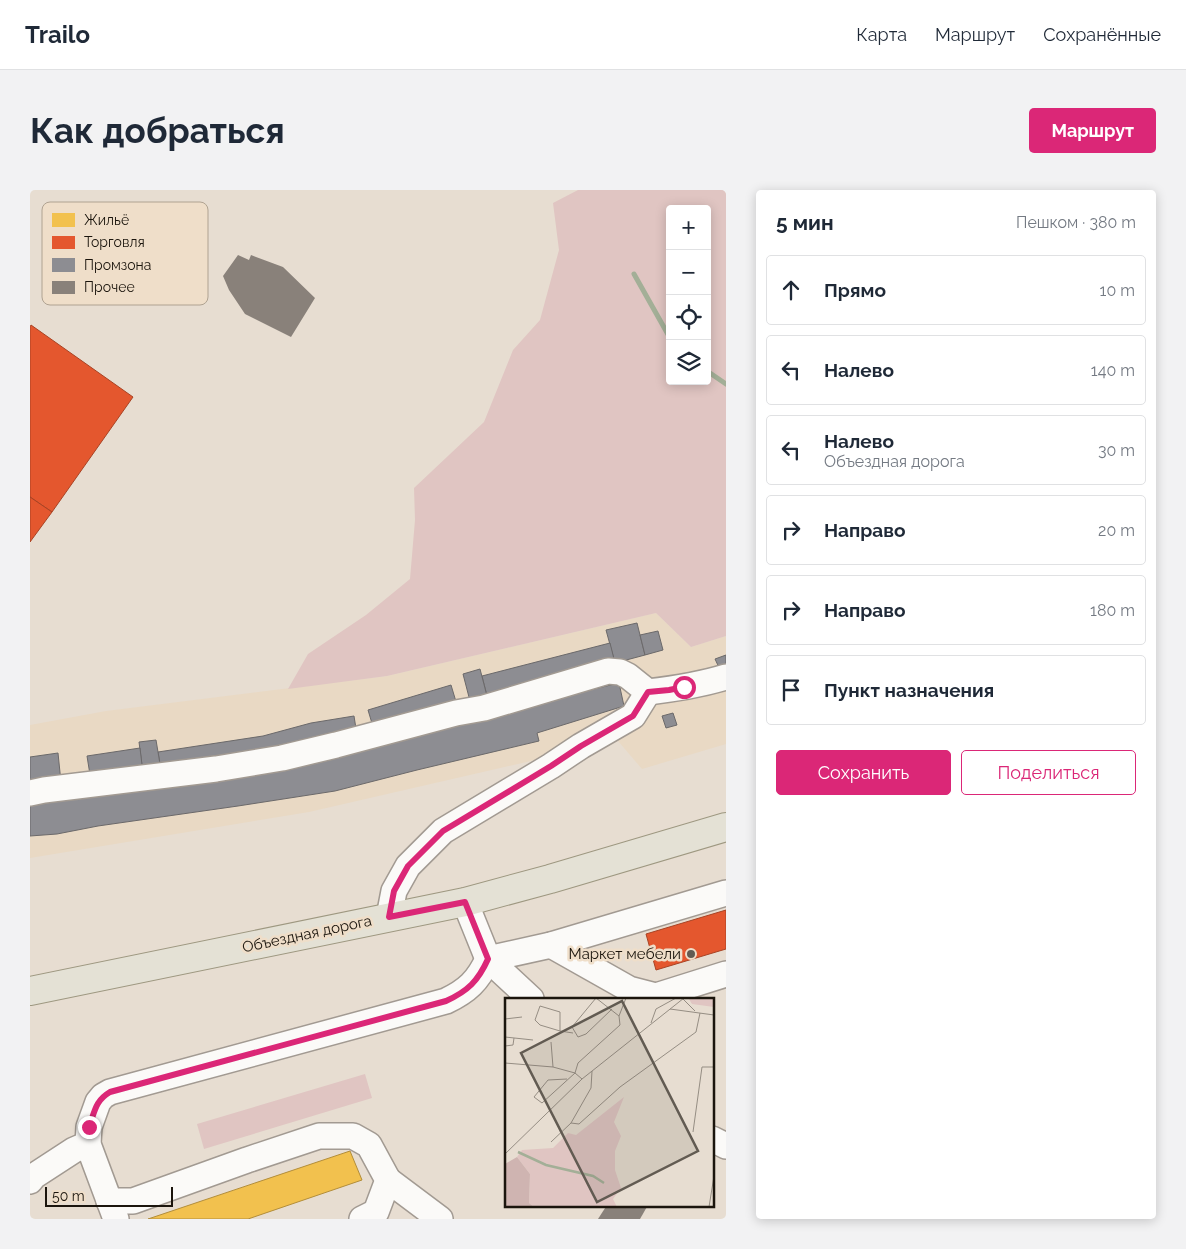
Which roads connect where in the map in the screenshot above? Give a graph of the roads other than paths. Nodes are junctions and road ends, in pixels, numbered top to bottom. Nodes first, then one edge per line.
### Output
1 (726, 678) edge
2 (648, 692) junction
3 (30, 793) edge
4 (726, 827) edge
5 (726, 893) edge
6 (465, 902) junction
7 (389, 917) junction
8 (551, 945) junction
9 (488, 959) junction
10 (726, 974) edge
11 (30, 990) edge
12 (530, 998) edge
13 (714, 1140) edge
14 (88, 1144) junction
15 (726, 1146) edge
16 (388, 1180) junction
17 (30, 1181) edge
18 (113, 1214) edge
19 (362, 1219) edge
20 (440, 1219) edge

1 - 2 street
2 - 3 street
2 - 7 street
4 - 6 main road, Объездная дорога
5 - 8 street
6 - 7 main road, Объездная дорога
6 - 9 street
7 - 11 main road, Объездная дорога
8 - 9 street
8 - 10 street
9 - 12 street
9 - 14 street
13 - 15 street
14 - 17 street
14 - 18 street
16 - 18 street
16 - 19 street
16 - 20 street

